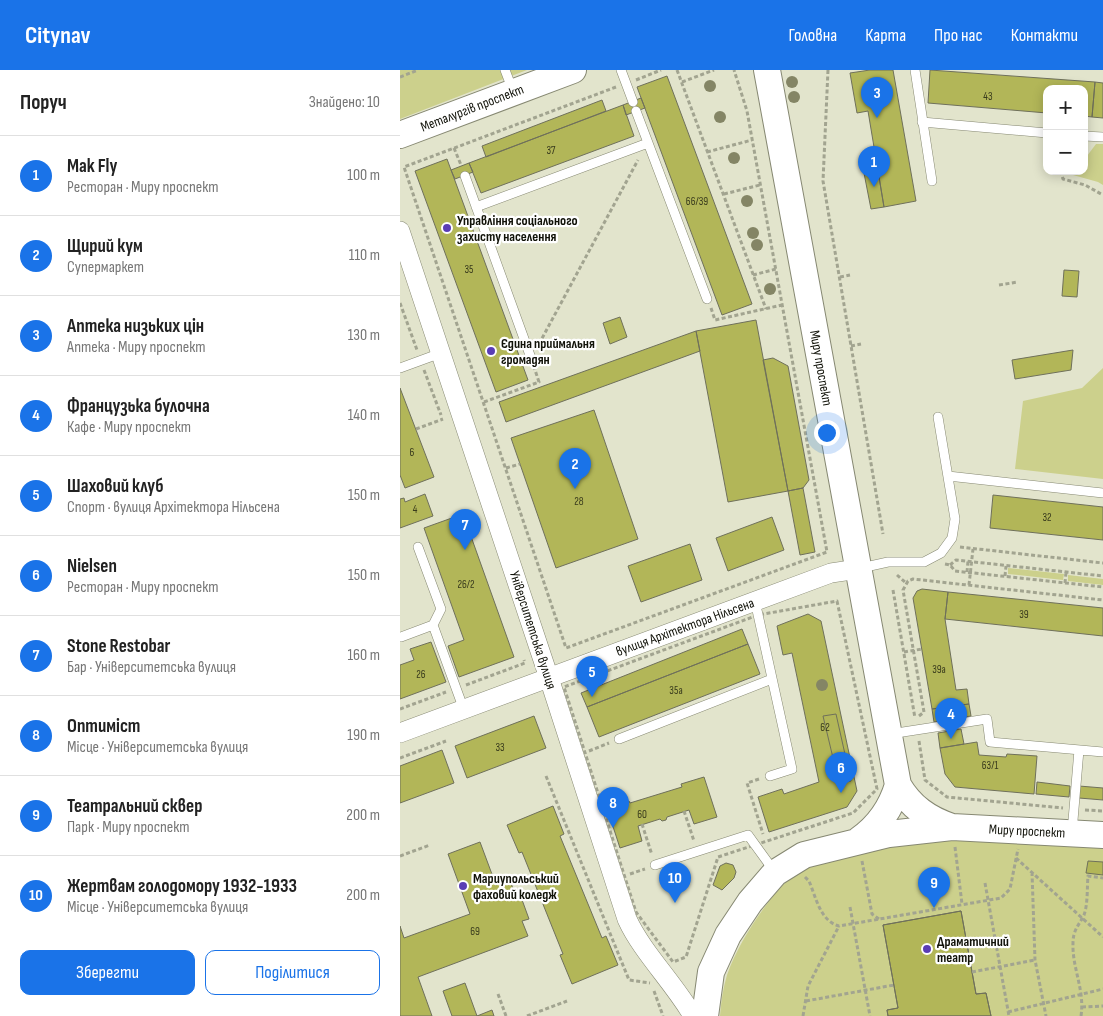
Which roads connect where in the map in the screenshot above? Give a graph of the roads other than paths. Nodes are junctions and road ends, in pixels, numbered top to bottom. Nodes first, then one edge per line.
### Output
1 (573, 70) edge
2 (621, 70) edge
3 (767, 70) edge
4 (915, 70) edge
5 (509, 81) edge
6 (633, 102) dead end
7 (636, 111) dead end
8 (922, 122) junction
9 (1043, 133) edge
10 (400, 135) edge
11 (1088, 136) edge
12 (1103, 138) edge
13 (648, 143) junction
14 (464, 176) dead end
15 (932, 181) dead end
16 (476, 207) junction
17 (400, 231) edge
18 (707, 299) dead end
19 (441, 352) junction
20 (531, 358) road end
21 (400, 368) edge
22 (938, 416) dead end
23 (948, 476) junction
24 (1103, 493) edge
25 (418, 547) dead end
26 (858, 569) junction
27 (756, 608) junction
28 (433, 625) junction
29 (400, 637) edge
30 (550, 678) junction
31 (772, 679) junction
32 (464, 710) junction
33 (400, 733) edge
34 (889, 734) junction
35 (619, 740) road end
36 (1078, 750) junction
37 (1103, 752) edge
38 (770, 776) dead end
39 (898, 785) junction
40 (1073, 821) junction
41 (1103, 835) edge
42 (953, 836) junction
43 (860, 850) junction
44 (655, 865) road end
45 (787, 875) junction
46 (693, 1016) edge
47 (705, 1016) edge

1 - 5 main road, Металургів проспект
2 - 6 lane
3 - 26 main road, Миру проспект
4 - 8 lane
5 - 10 main road, Металургів проспект
7 - 13 lane
8 - 9 lane
8 - 15 lane
11 - 12 lane
13 - 16 lane
13 - 18 lane
14 - 16 lane
16 - 20 lane
17 - 19 street, Університетська вулиця
19 - 21 lane
19 - 30 street, Університетська вулиця
22 - 23 lane
23 - 24 lane
23 - 26 lane
25 - 28 lane
26 - 27 street, вулиця Архітектора Нільсена
26 - 34 main road, Миру проспект
27 - 30 street, вулиця Архітектора Нільсена
27 - 31 lane
28 - 29 lane
28 - 32 lane
30 - 32 street, вулиця Архітектора Нільсена
30 - 46 street, Університетська вулиця
31 - 35 lane
31 - 38 lane
32 - 33 street, вулиця Архітектора Нільсена
34 - 36 lane
34 - 39 main road, Миру проспект
36 - 37 lane
36 - 40 lane
39 - 42 main road, Миру проспект
39 - 43 main road, Миру проспект
40 - 41 main road, Миру проспект
40 - 42 main road, Миру проспект
42 - 43 main road, Миру проспект
43 - 45 main road, Миру проспект
44 - 45 lane
45 - 47 main road, Миру проспект

